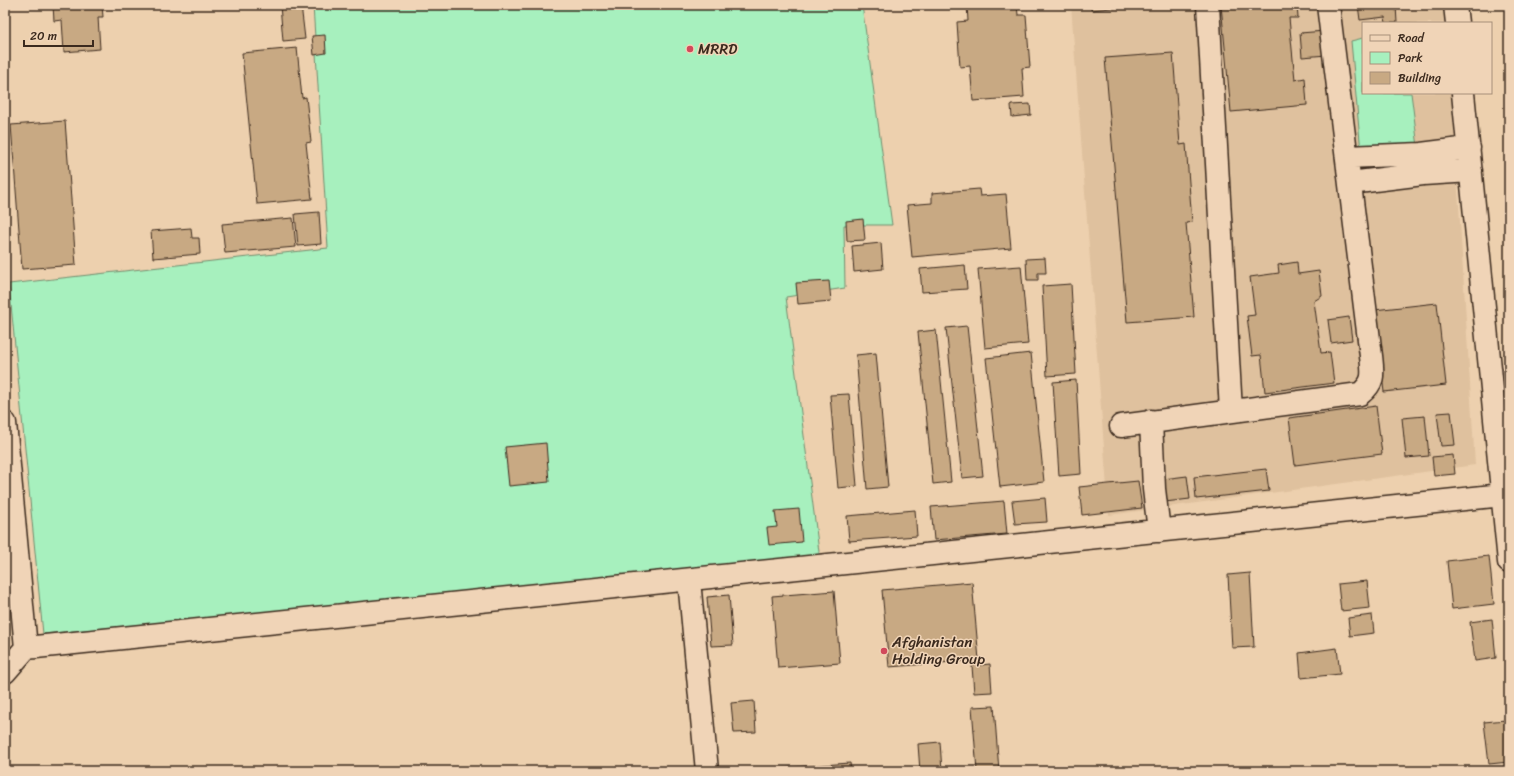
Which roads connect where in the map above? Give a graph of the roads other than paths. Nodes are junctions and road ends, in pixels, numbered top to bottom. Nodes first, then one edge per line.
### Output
1 (1208, 5) edge
2 (1328, 5) edge
3 (1455, 5) edge
4 (1456, 22) edge
5 (1463, 94) edge
6 (1469, 148) junction
7 (1347, 157) junction
8 (1471, 171) junction
9 (1350, 183) junction
10 (1231, 411) junction
11 (1151, 422) junction
12 (5, 423) edge
13 (1121, 426) dead end
14 (1503, 495) junction
15 (1160, 531) junction
16 (1509, 562) edge
17 (689, 580) junction
18 (26, 648) junction
19 (5, 672) edge
20 (707, 771) edge

1 - 10 street
2 - 7 street
3 - 4 street
5 - 6 street
6 - 7 street
6 - 8 street
7 - 9 street
8 - 9 street
8 - 14 street
9 - 10 street
10 - 11 street
11 - 13 street
11 - 15 street
12 - 18 street
14 - 15 street
14 - 16 street
15 - 17 street
17 - 18 street
17 - 20 street
18 - 19 street

